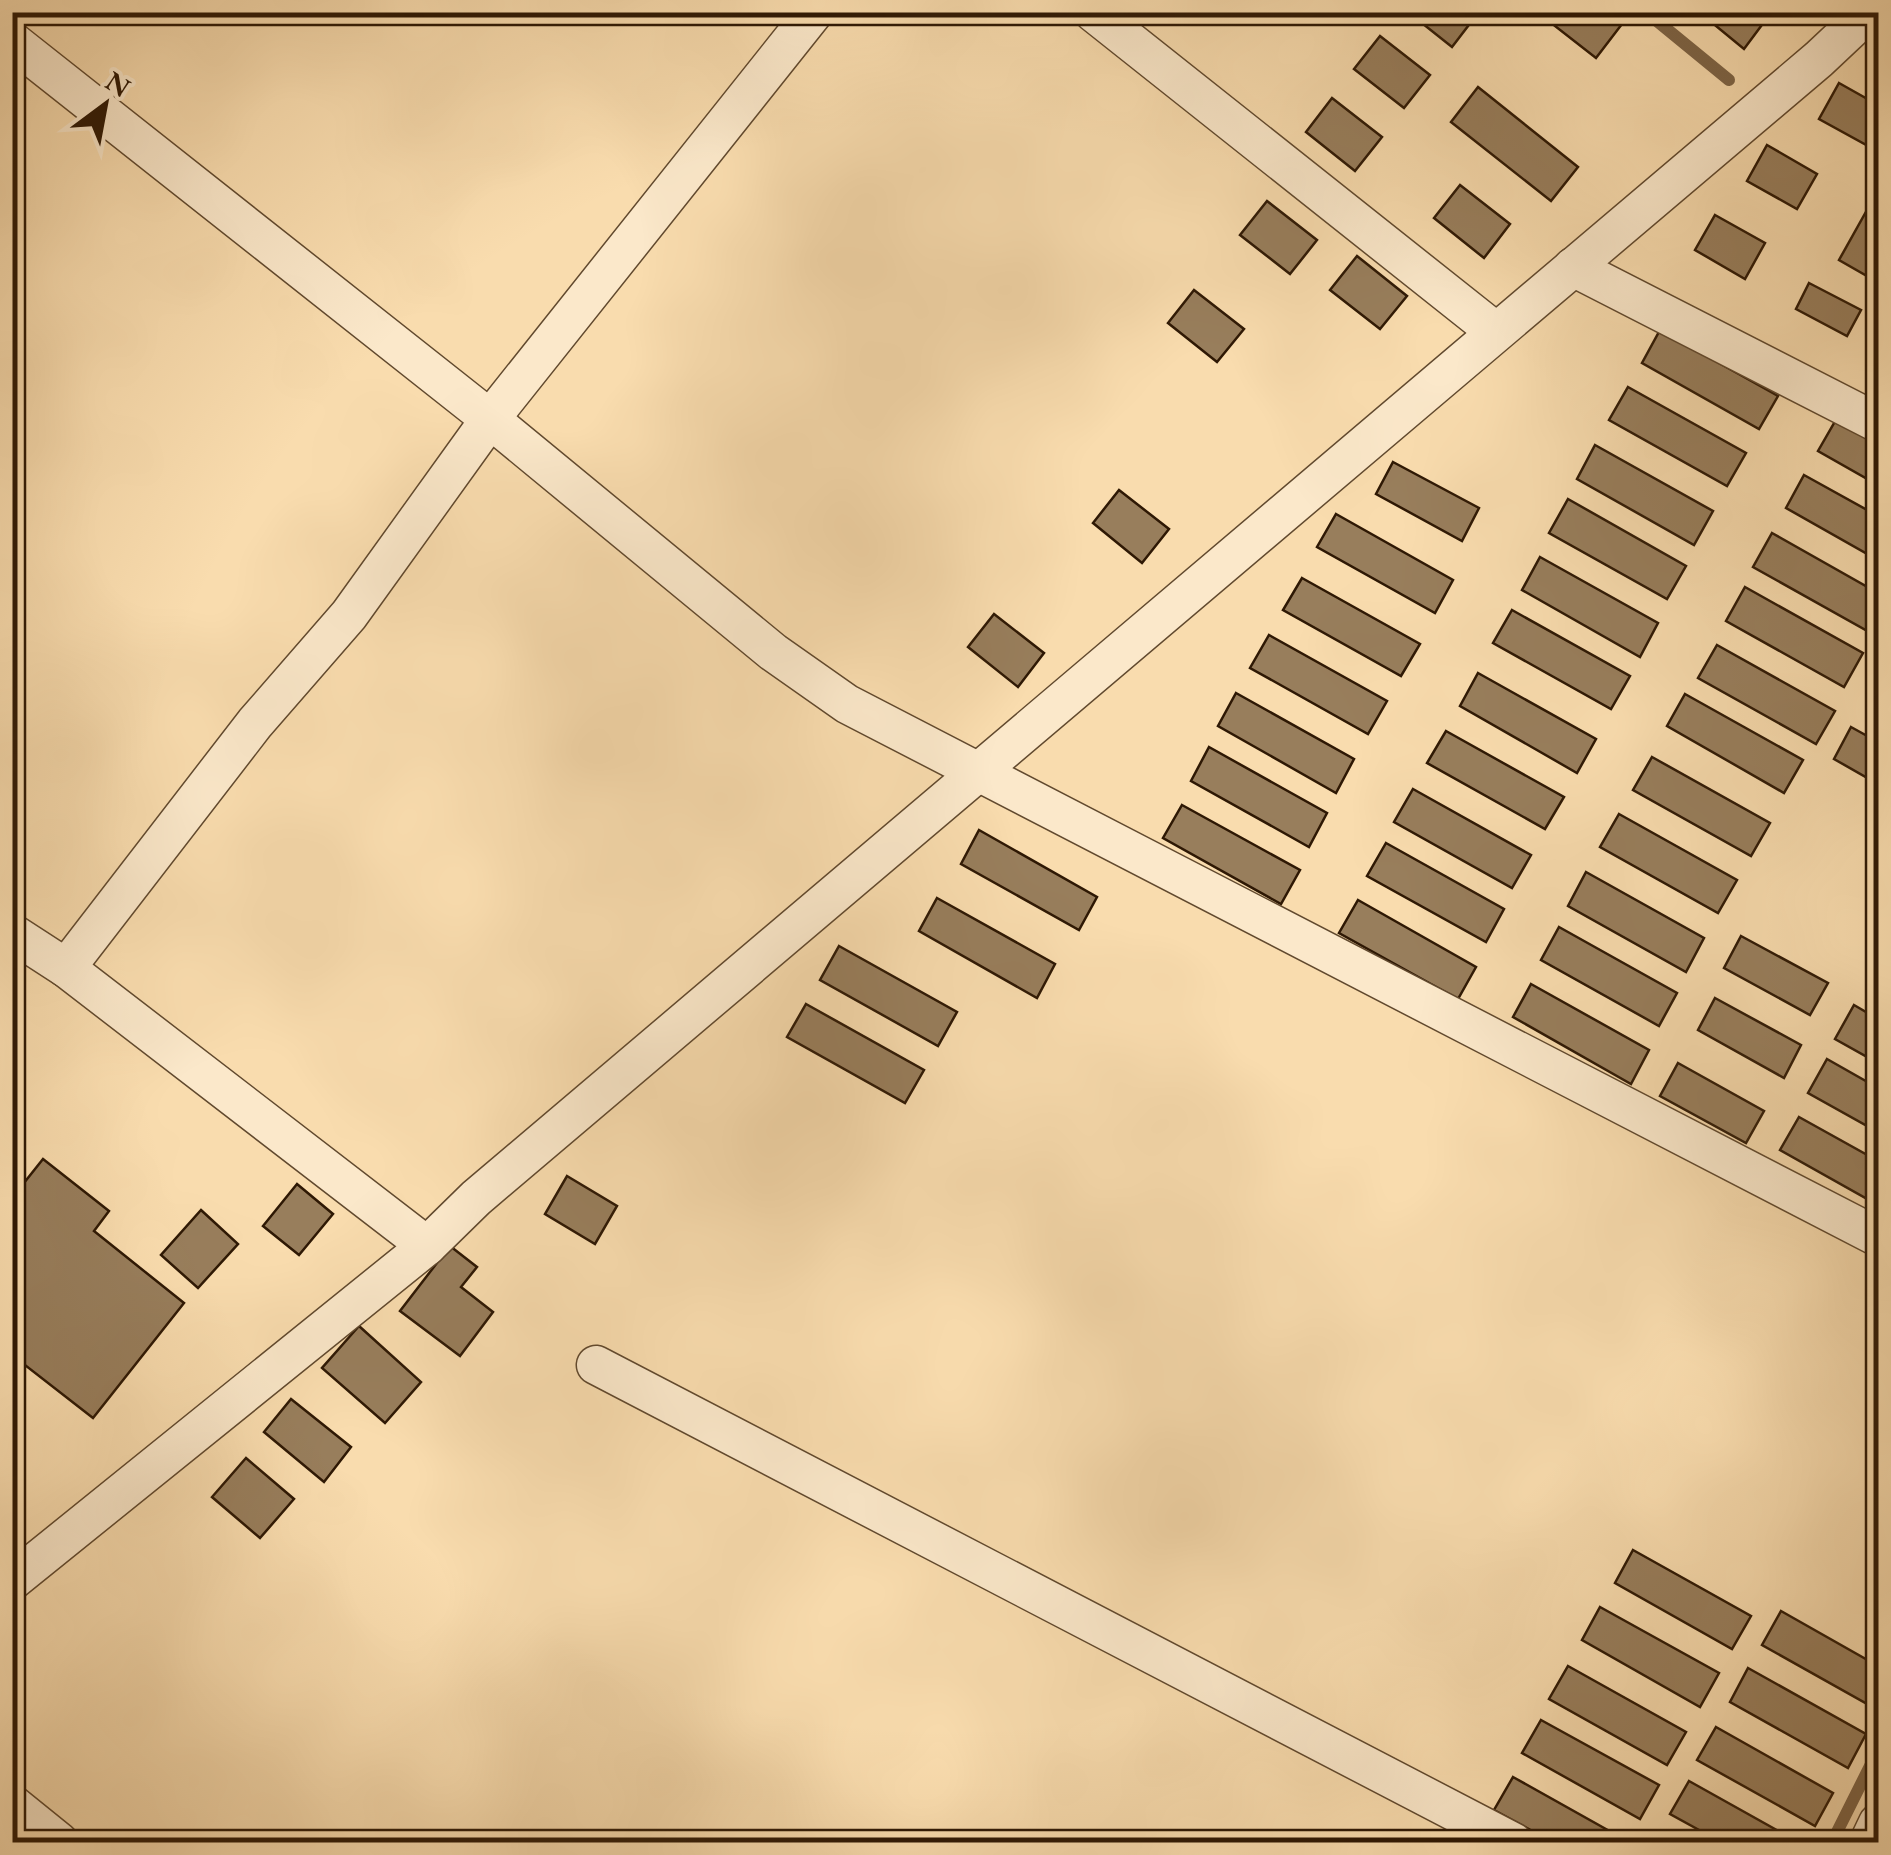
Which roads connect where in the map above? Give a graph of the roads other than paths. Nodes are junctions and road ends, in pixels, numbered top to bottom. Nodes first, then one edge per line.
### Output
1 (814, 12) edge
2 (1093, 12) edge
3 (1869, 12) edge
4 (12, 41) edge
5 (1573, 267) junction
6 (1496, 332) junction
7 (490, 420) junction
8 (1878, 422) edge
9 (977, 772) junction
10 (12, 933) edge
11 (66, 968) junction
12 (1878, 1237) edge
13 (427, 1246) junction
14 (596, 1365) dead end
15 (12, 1581) edge
16 (12, 1804) edge
17 (1878, 1823) edge
18 (59, 1842) edge
19 (1513, 1842) edge
20 (1868, 1842) edge

1 - 7 street
2 - 6 street
3 - 5 street
4 - 7 street
5 - 6 street
5 - 8 street
6 - 9 street
7 - 9 street
7 - 11 street
9 - 12 street
9 - 13 street
10 - 11 street
11 - 13 street
13 - 15 street
14 - 19 street
16 - 18 street
17 - 20 street

